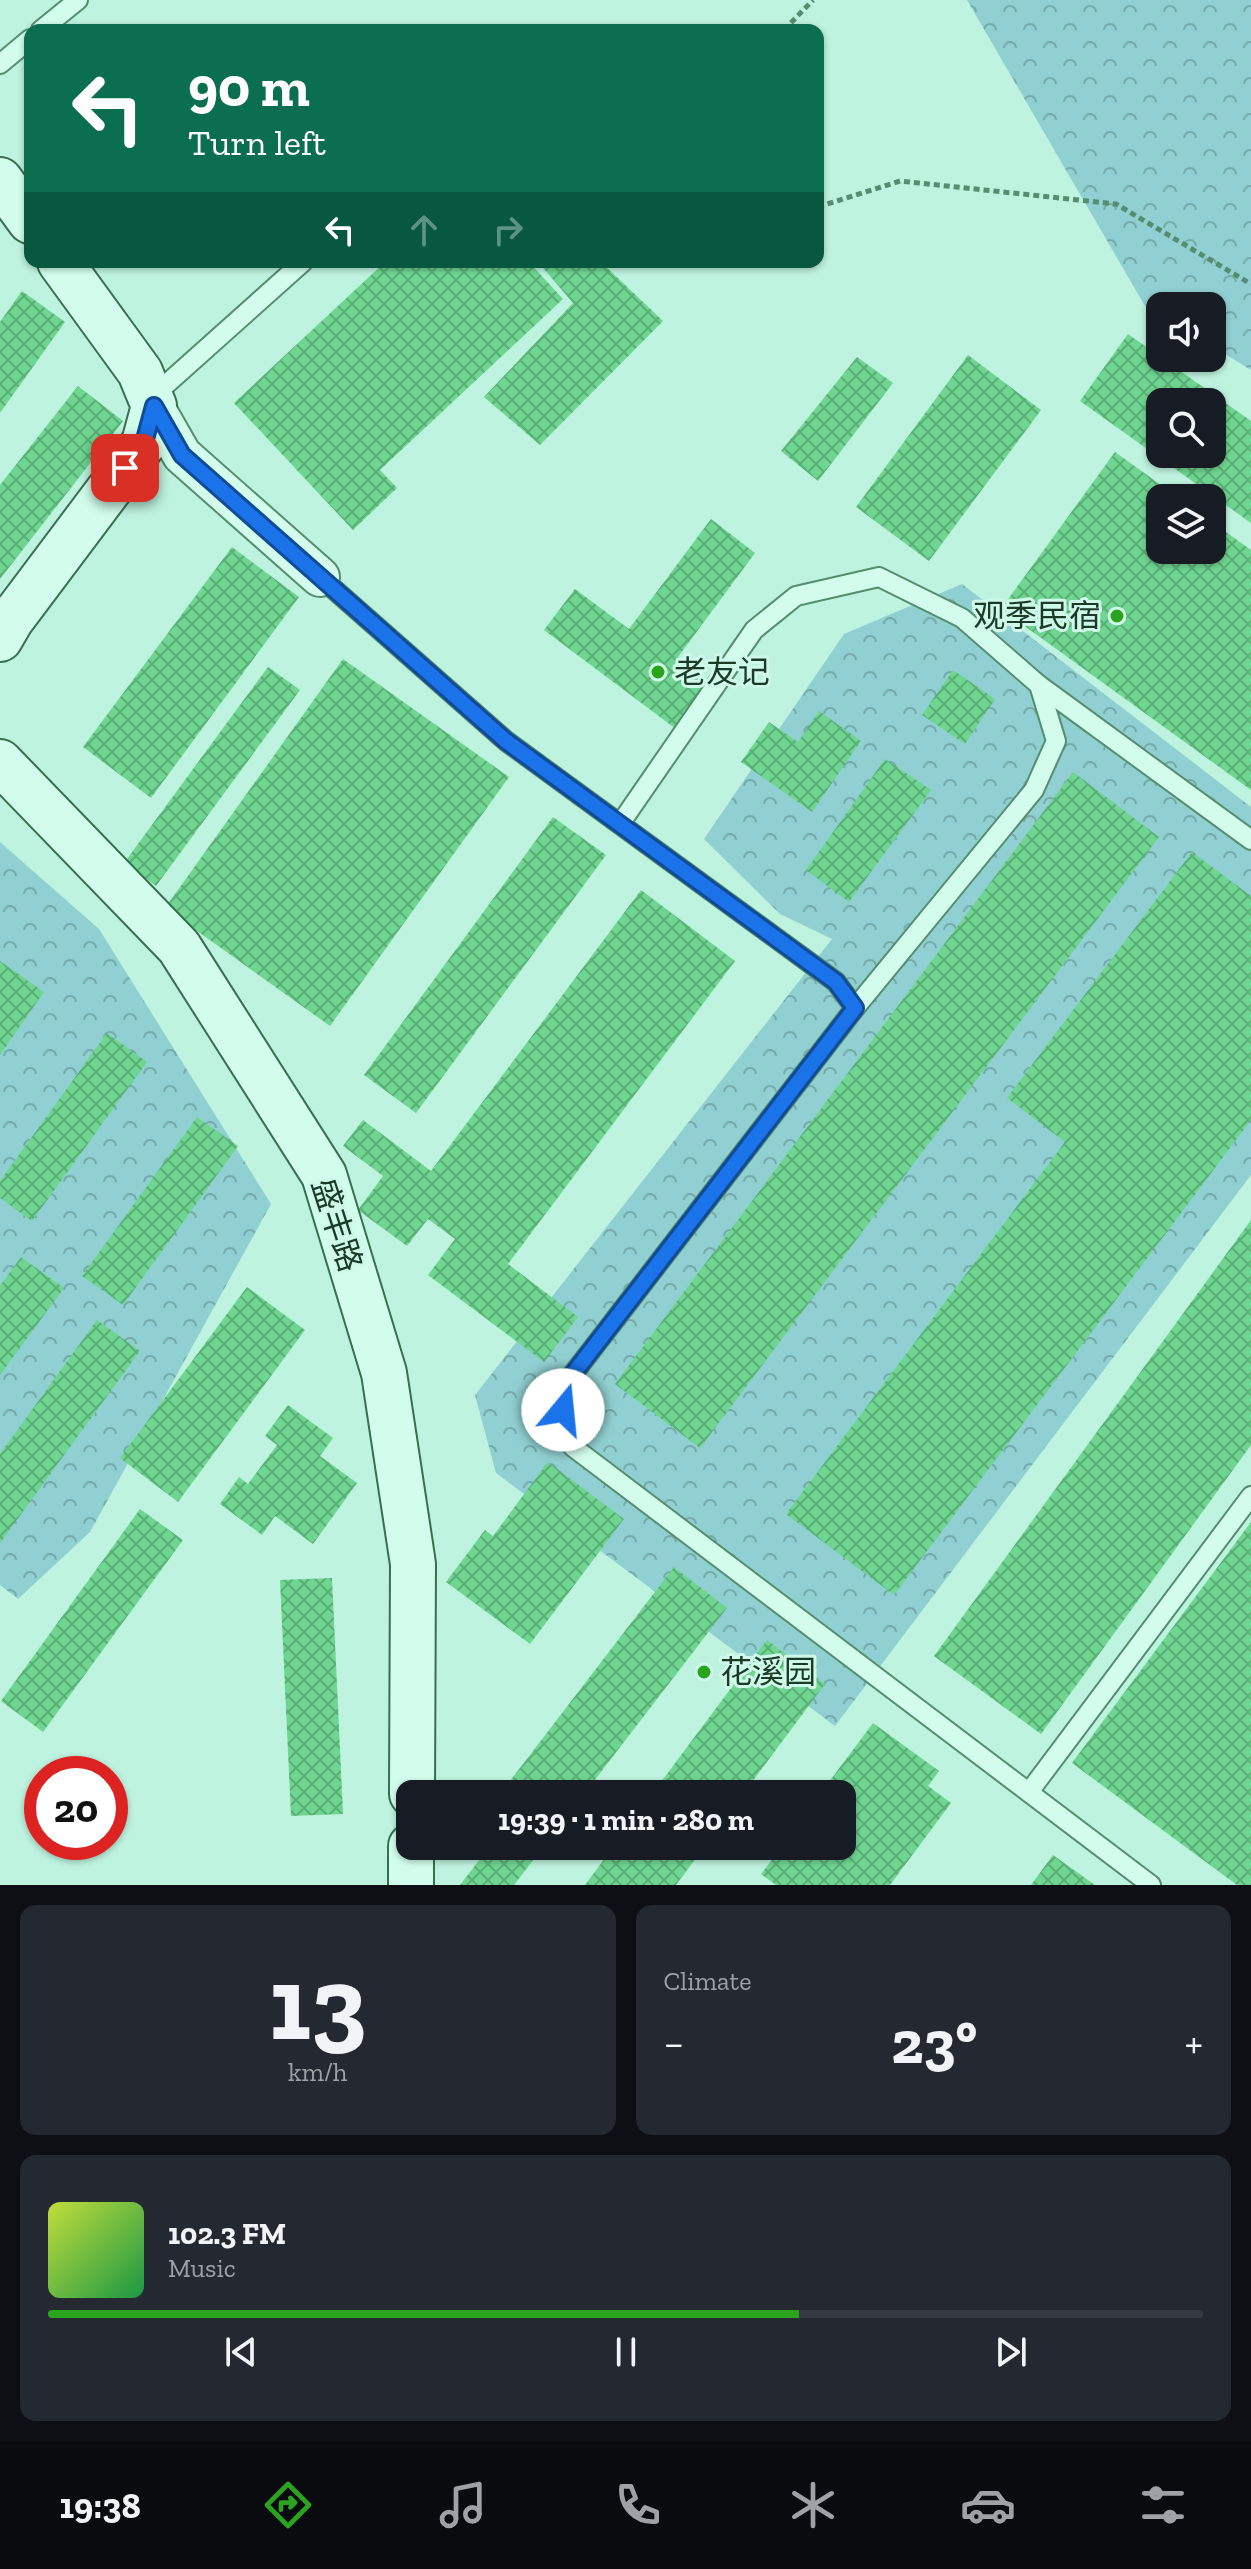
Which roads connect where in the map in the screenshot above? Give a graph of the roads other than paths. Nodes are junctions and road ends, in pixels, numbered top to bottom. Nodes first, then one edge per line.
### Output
1 (78, 0) edge
2 (48, 24) edge
3 (24, 44) edge
4 (0, 64) edge
5 (0, 180) edge
6 (24, 213) edge
7 (64, 268) edge
8 (297, 268) edge
9 (153, 402) junction
10 (320, 577) joint
11 (4, 631) edge
12 (1039, 685) junction
13 (0, 762) edge
14 (620, 824) junction
15 (1251, 840) edge
16 (855, 1008) junction
17 (1251, 1496) edge
18 (412, 1780) edge
19 (1029, 1792) junction
20 (411, 1860) edge
21 (411, 1885) edge
22 (1151, 1885) edge

1 - 2 lane
3 - 4 lane
5 - 6 street
7 - 9 street
8 - 9 lane
9 - 10 street
9 - 11 street
10 - 14 lane
12 - 14 lane
12 - 15 lane
12 - 16 lane
13 - 18 street, 盛丰路
14 - 16 lane
16 - 19 lane
17 - 19 lane
19 - 22 lane
20 - 21 street

